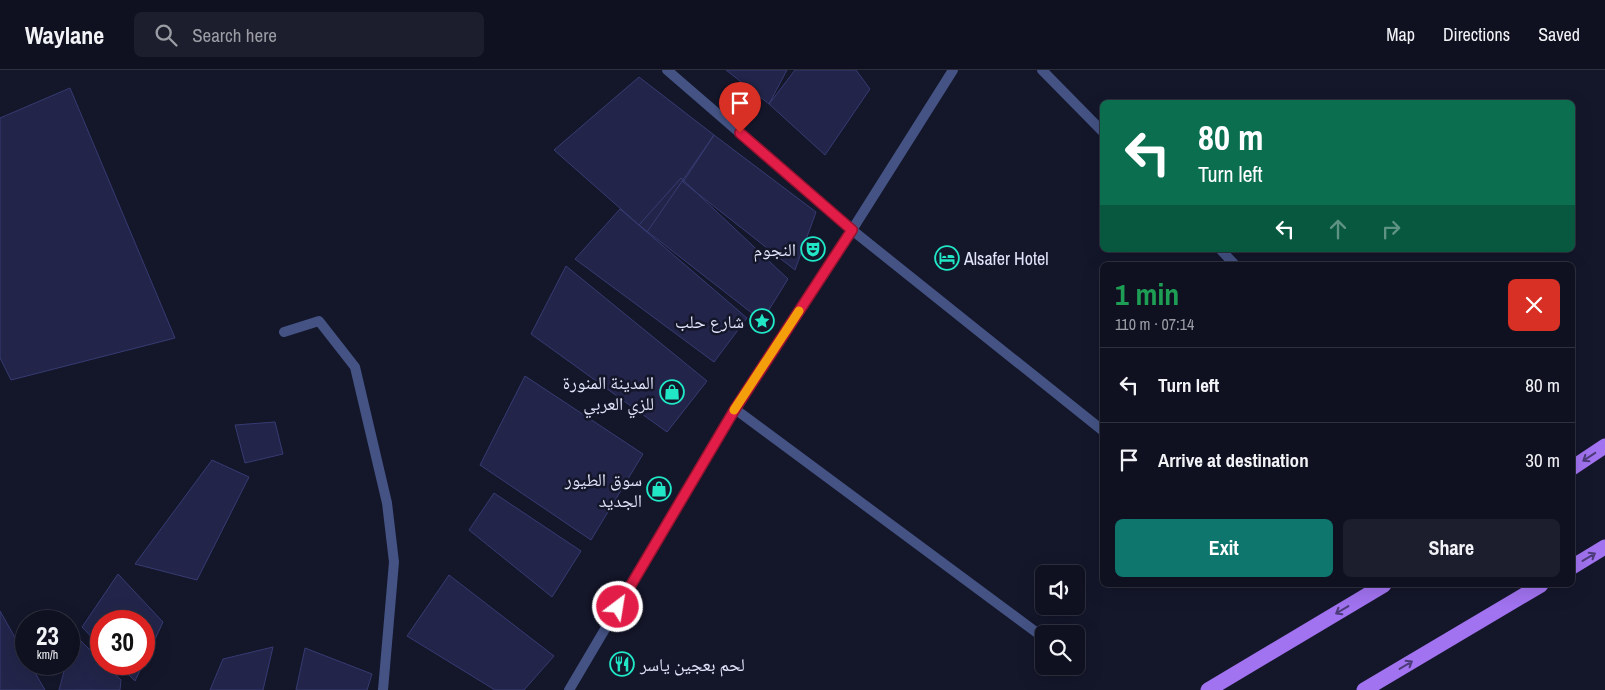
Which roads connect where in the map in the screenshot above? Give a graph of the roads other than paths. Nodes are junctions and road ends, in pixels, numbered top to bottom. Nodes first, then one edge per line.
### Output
1 (667, 70) edge
2 (953, 70) edge
3 (1042, 70) edge
4 (1100, 129) edge
5 (852, 230) junction
6 (1223, 252) edge
7 (1233, 262) edge
8 (284, 332) dead end
9 (735, 409) junction
10 (1100, 428) edge
11 (1605, 446) edge
12 (1575, 466) edge
13 (1605, 547) edge
14 (1575, 565) edge
15 (1381, 587) edge
16 (1539, 587) edge
17 (1035, 631) edge
18 (382, 690) edge
19 (569, 690) edge
20 (1208, 690) edge
21 (1364, 690) edge

1 - 5 street
2 - 5 street
3 - 4 street
5 - 9 street
5 - 10 street
6 - 7 street
8 - 18 street
9 - 17 street
9 - 19 street
11 -> 12 main road
14 -> 13 main road
15 -> 20 main road
21 -> 16 main road

